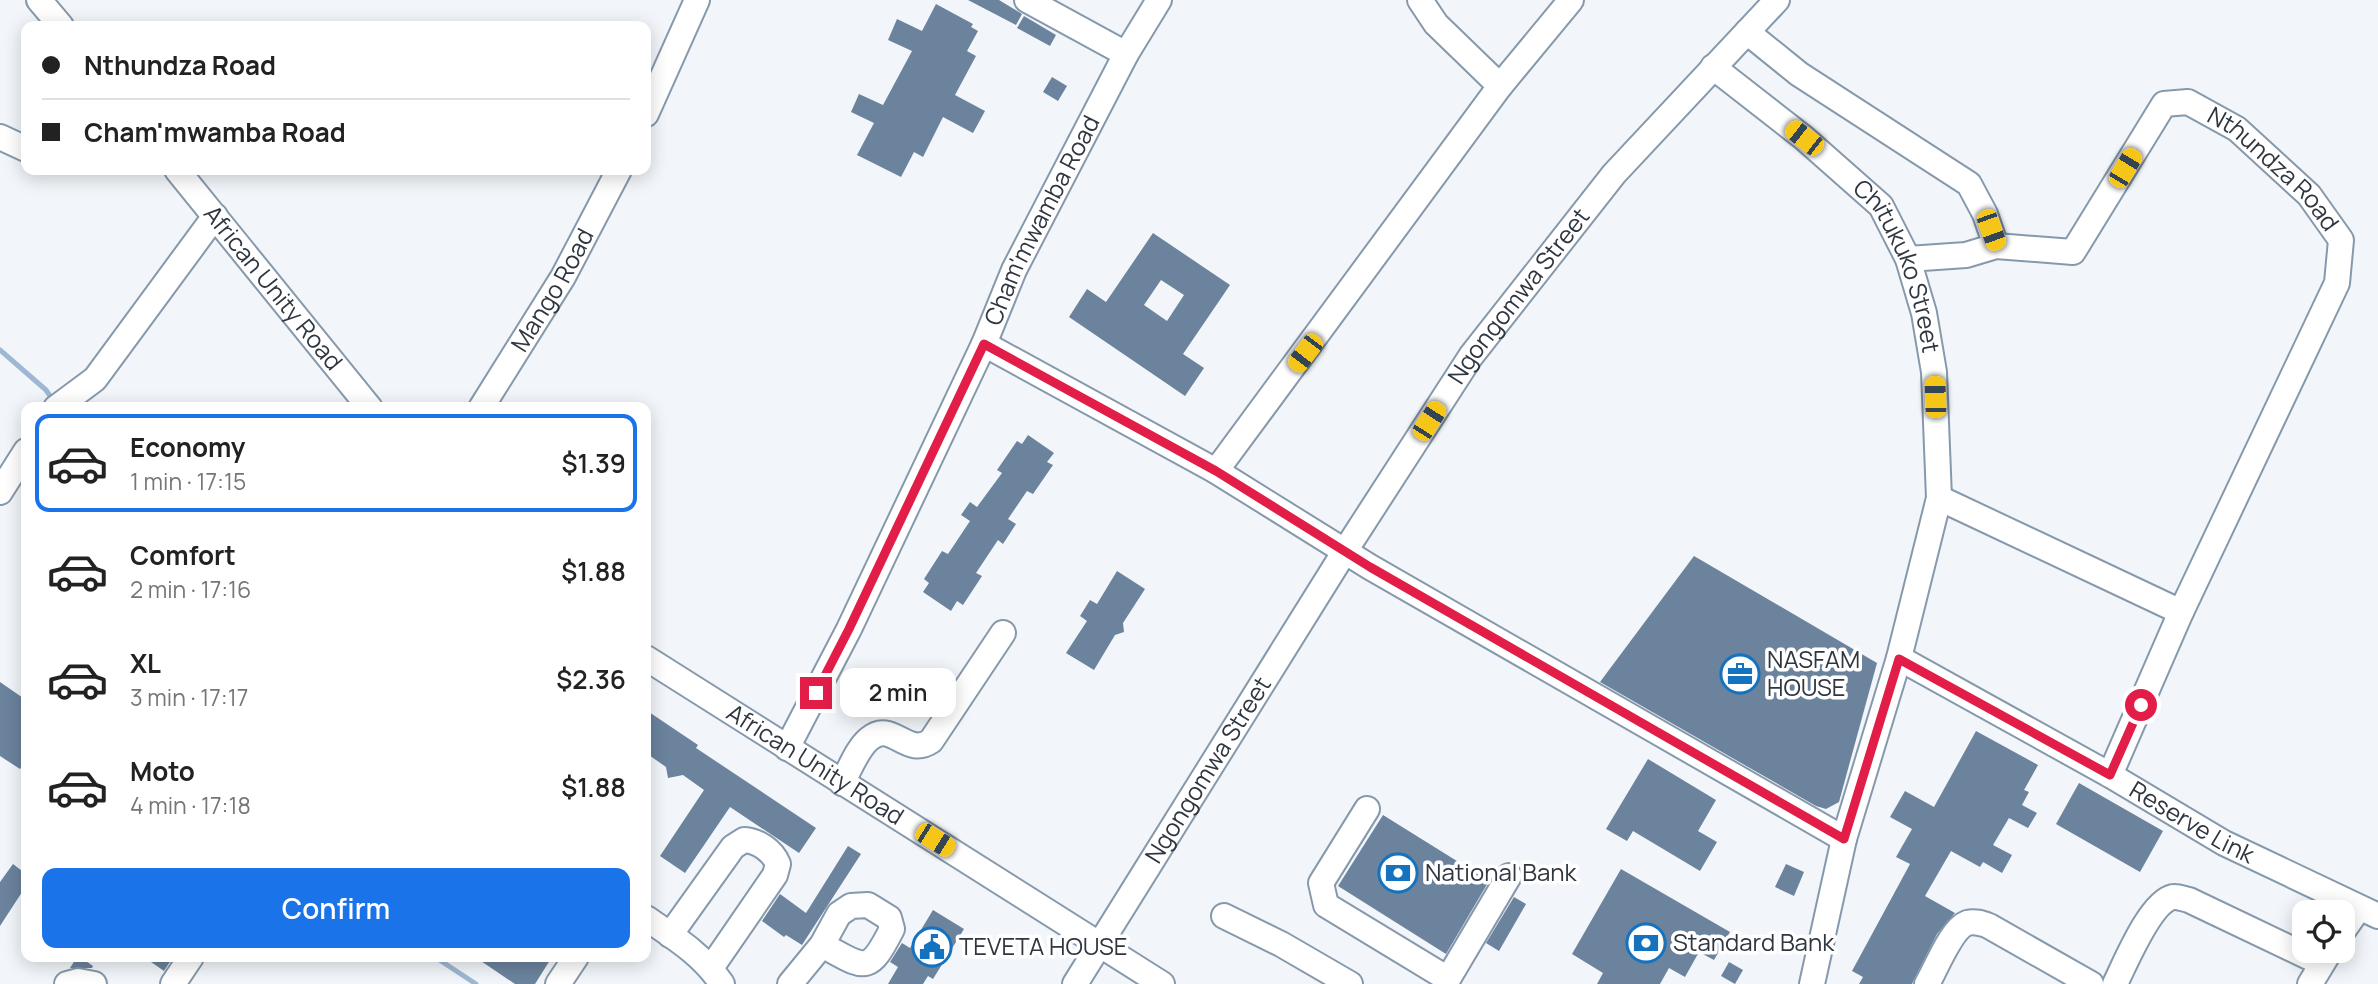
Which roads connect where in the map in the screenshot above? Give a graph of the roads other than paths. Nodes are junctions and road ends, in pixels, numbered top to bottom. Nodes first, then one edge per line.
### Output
1 (40, 0) edge
2 (697, 0) edge
3 (1027, 0) edge
4 (1159, 0) edge
5 (1420, 0) edge
6 (1571, 0) edge
7 (1777, 0) edge
8 (57, 21) edge
9 (1747, 32) junction
10 (1126, 54) junction
11 (1713, 67) junction
12 (1500, 86) junction
13 (651, 103) edge
14 (0, 137) edge
15 (21, 147) edge
16 (181, 175) edge
17 (616, 175) edge
18 (215, 216) junction
19 (1996, 246) junction
20 (1908, 259) junction
21 (984, 344) junction
22 (63, 402) edge
23 (365, 402) edge
24 (485, 402) edge
25 (21, 459) edge
26 (1216, 471) junction
27 (0, 492) edge
28 (1939, 498) junction
29 (1345, 551) junction
30 (2181, 612) junction
31 (1003, 633) dead end
32 (1899, 659) junction
33 (651, 661) edge
34 (787, 748) junction
35 (2110, 775) junction
36 (842, 783) junction
37 (1367, 809) dead end
38 (1844, 839) junction
39 (1509, 876) dead end
40 (2368, 912) edge
41 (1224, 916) dead end
42 (651, 921) edge
43 (670, 934) junction
44 (1101, 944) junction
45 (822, 945) dead end
46 (188, 962) edge
47 (573, 962) edge
48 (2321, 966) edge
49 (717, 976) edge
50 (1447, 982) edge
51 (67, 984) edge
52 (94, 984) edge
53 (173, 984) edge
54 (558, 984) edge
55 (790, 984) edge
56 (1075, 984) edge
57 (1162, 984) edge
58 (1350, 984) edge
59 (1812, 984) edge
60 (1927, 984) edge
61 (2091, 984) edge
62 (2115, 984) edge

1 - 8 street
2 - 13 street
3 - 10 street
4 - 10 street, Cham'mwamba Road
5 - 12 street
6 - 12 street
7 - 9 street, Ngongomwa Street
9 - 11 street, Ngongomwa Street
9 - 19 street
10 - 21 street, Cham'mwamba Road
11 - 20 street, Chitukuko Street
11 - 29 street, Ngongomwa Street
12 - 26 street
14 - 15 street
16 - 18 street, African Unity Road
17 - 24 street, Mango Road
18 - 22 street
18 - 23 street, African Unity Road
19 - 20 street, Nthundza Road
19 - 30 street, Nthundza Road
20 - 28 street, Chitukuko Street
21 - 26 street
21 - 34 street, Cham'mwamba Road
25 - 27 street
26 - 29 street
28 - 30 street
28 - 32 street, Chitukuko Street
29 - 38 street
29 - 44 street, Ngongomwa Street
30 - 35 street, Nthundza Road
31 - 36 street
32 - 35 street, Reserve Link
32 - 38 street, Chitukuko Street
33 - 34 street, African Unity Road
34 - 36 street, African Unity Road
35 - 40 street, Reserve Link
36 - 44 street, African Unity Road
37 - 50 street
38 - 59 street, Chitukuko Street
39 - 50 street
41 - 58 street
42 - 43 street
43 - 49 street
43 - 49 street
44 - 56 street, Ngongomwa Street
44 - 57 street, African Unity Road
45 - 55 street
46 - 53 street
47 - 54 street
48 - 62 street
51 - 52 street
60 - 61 street

